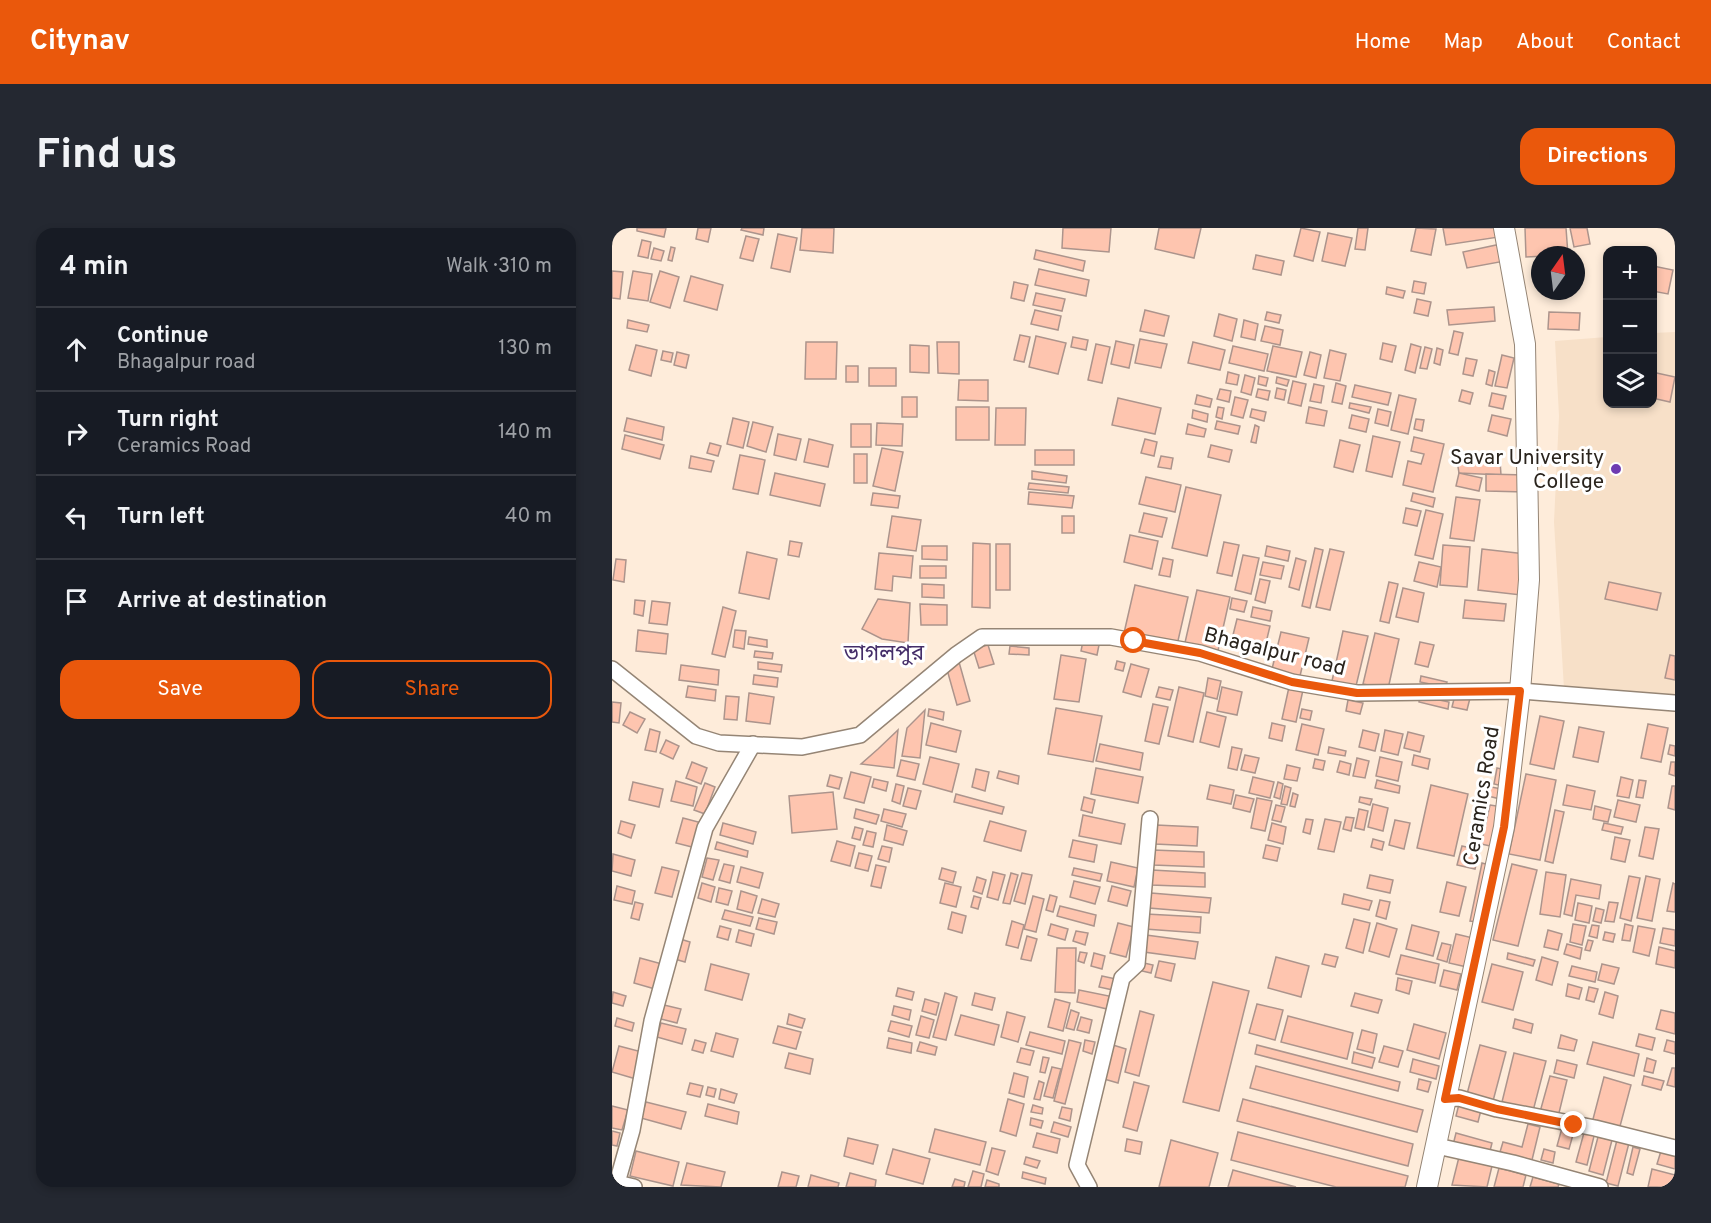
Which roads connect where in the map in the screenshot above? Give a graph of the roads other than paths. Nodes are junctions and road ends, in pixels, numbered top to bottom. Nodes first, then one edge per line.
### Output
1 (1504, 228) edge
2 (612, 669) edge
3 (1520, 691) junction
4 (1675, 703) edge
5 (753, 744) junction
6 (1150, 819) dead end
7 (1445, 1099) junction
8 (1437, 1146) junction
9 (1675, 1148) edge
10 (615, 1183) edge
11 (634, 1187) edge
12 (1089, 1187) edge
13 (1427, 1187) edge
14 (1600, 1187) edge

1 - 3 street, Ceramics Road
2 - 5 street, Bhagalpur road
3 - 4 street, Bhagalpur road
3 - 5 street, Bhagalpur road
3 - 7 street, Ceramics Road
5 - 10 street
6 - 12 street
7 - 8 street, Ceramics Road
7 - 9 street
8 - 13 street, Ceramics Road
8 - 14 street
10 - 11 street

